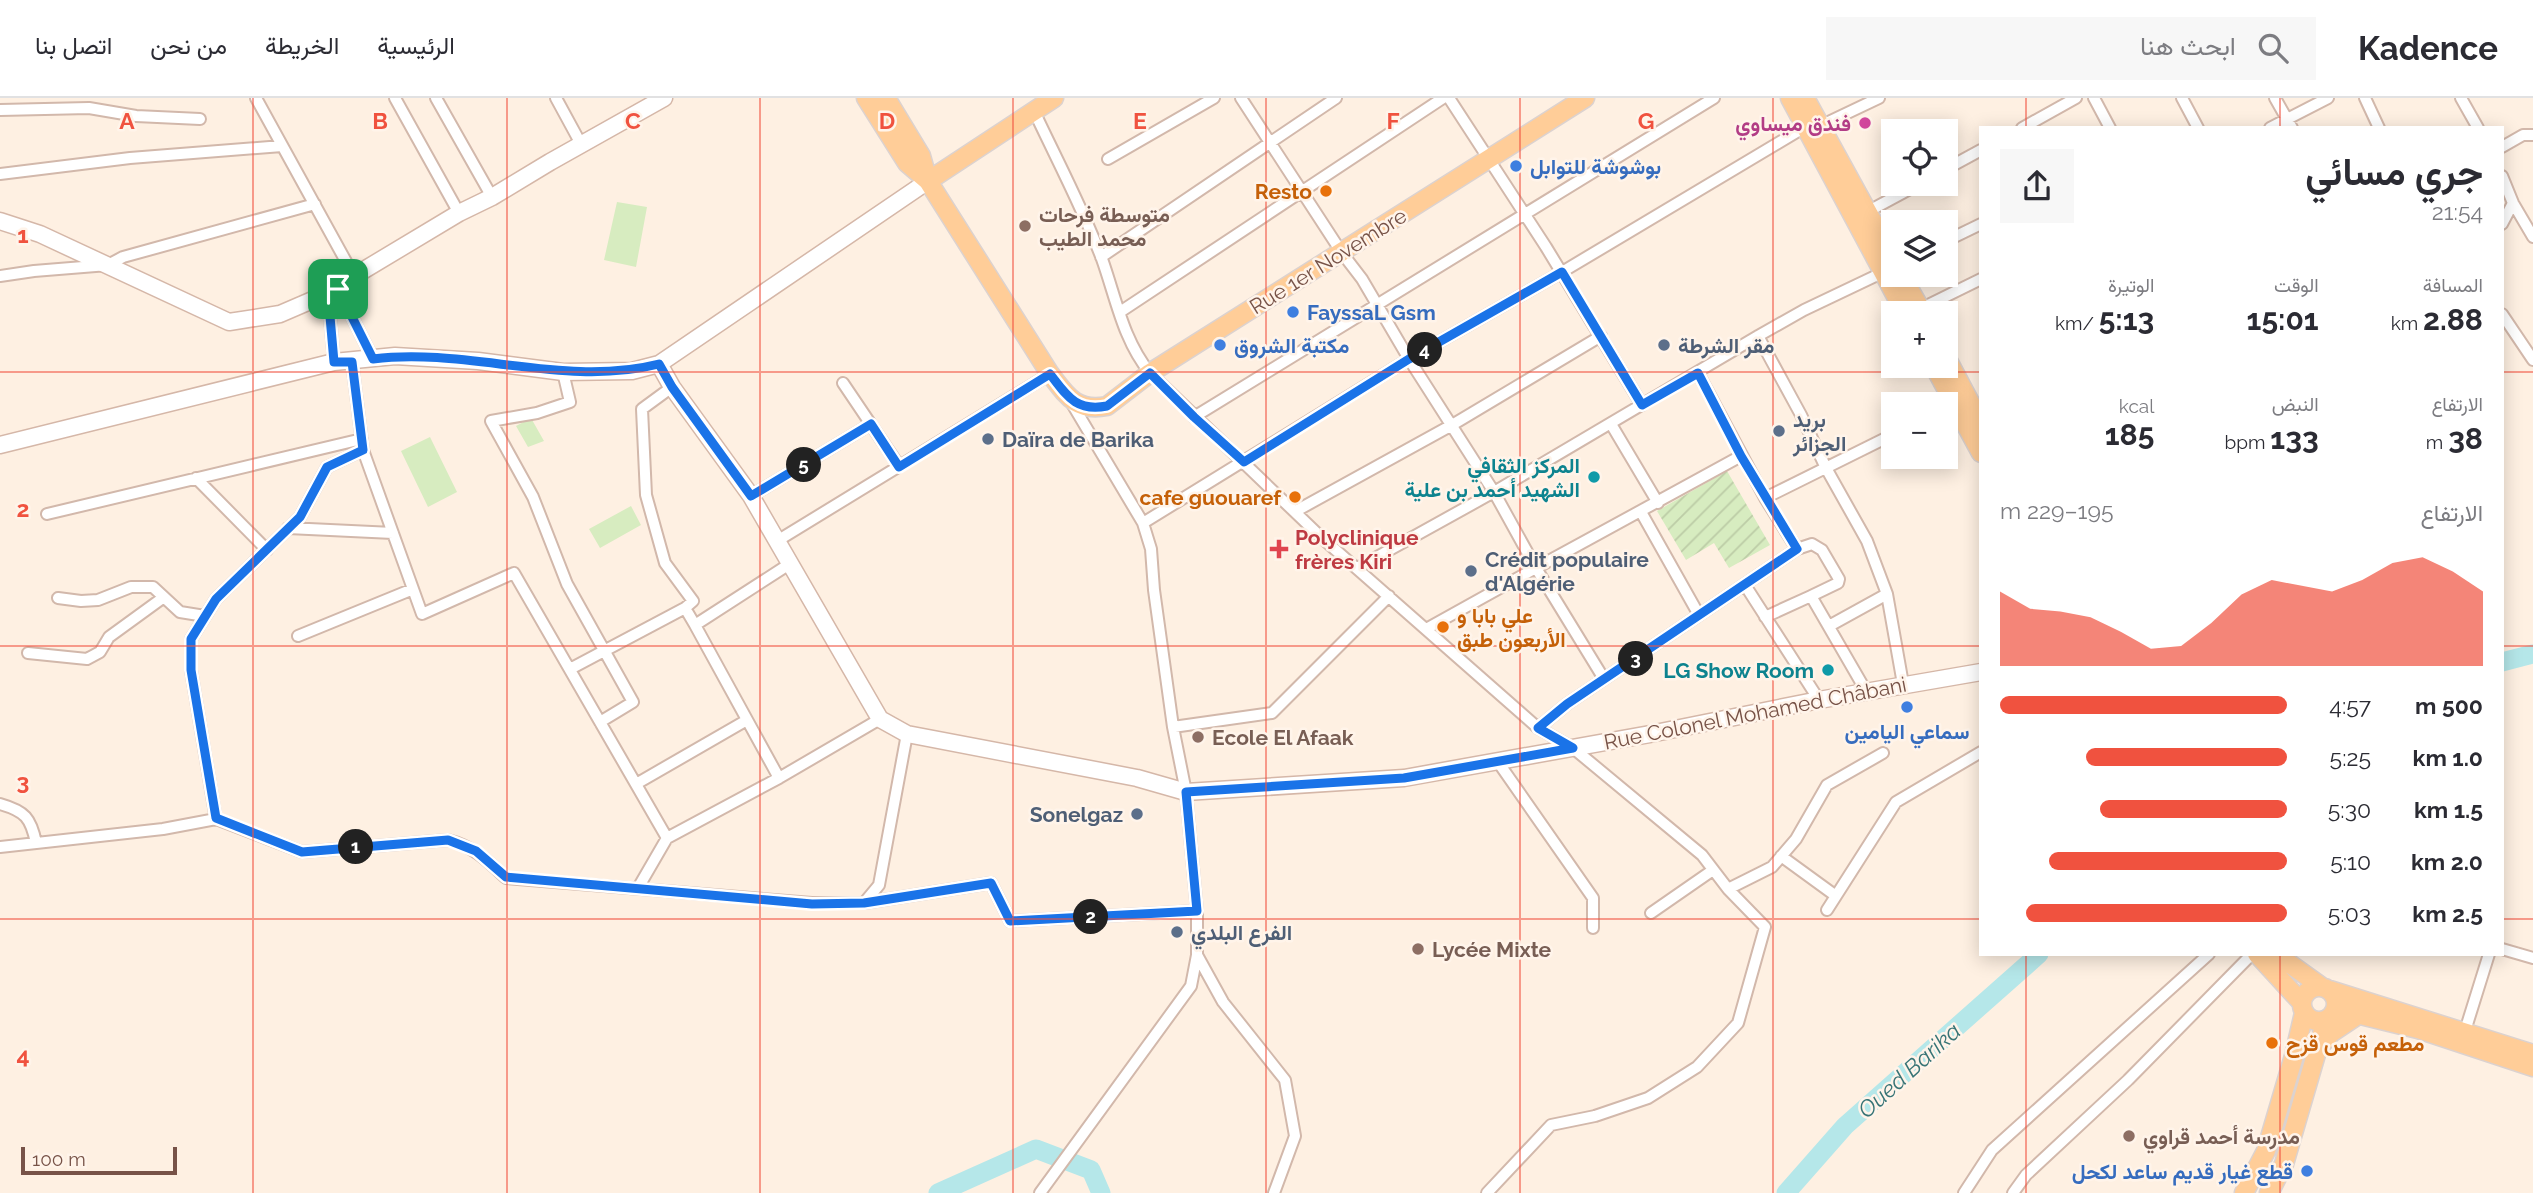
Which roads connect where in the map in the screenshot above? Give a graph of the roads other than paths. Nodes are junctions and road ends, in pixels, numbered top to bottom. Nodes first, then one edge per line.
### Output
1 (256, 98) edge
2 (395, 98) edge
3 (436, 98) edge
4 (556, 98) edge
5 (664, 98) edge
6 (866, 98) edge
7 (886, 98) edge
8 (1054, 98) edge
9 (1214, 98) edge
10 (1336, 98) edge
11 (1443, 98) edge
12 (1449, 98) edge
13 (1585, 98) edge
14 (1714, 98) edge
15 (1790, 98) edge
16 (1805, 98) edge
17 (1879, 98) edge
18 (2050, 98) edge
19 (2076, 98) edge
20 (2094, 98) edge
21 (2182, 98) edge
22 (2275, 98) edge
23 (2328, 98) edge
24 (2365, 98) edge
25 (2461, 98) edge
26 (1246, 100) edge
27 (2056, 109) junction
28 (0, 110) edge
29 (1034, 111) junction
30 (200, 119) dead end
31 (2290, 123) edge
32 (2026, 126) edge
33 (2109, 126) edge
34 (2197, 126) edge
35 (2378, 126) edge
36 (2477, 126) edge
37 (1813, 127) junction
38 (2533, 135) edge
39 (1270, 142) junction
40 (581, 144) junction
41 (282, 146) junction
42 (2504, 146) edge
43 (1979, 151) edge
44 (1489, 158) junction
45 (1108, 159) dead end
46 (1958, 162) edge
47 (0, 174) edge
48 (928, 181) junction
49 (2504, 181) edge
50 (1301, 191) junction
51 (1897, 196) edge
52 (492, 197) junction
53 (2513, 203) junction
54 (315, 204) junction
55 (1867, 212) junction
56 (459, 213) junction
57 (1523, 215) junction
58 (2504, 220) edge
59 (3, 223) edge
60 (1979, 225) edge
61 (1958, 235) edge
62 (2533, 237) edge
63 (1881, 245) edge
64 (1881, 251) edge
65 (1342, 253) junction
66 (1101, 257) junction
67 (108, 265) junction
68 (1562, 272) junction
69 (1881, 272) edge
70 (0, 276) edge
71 (354, 276) junction
72 (1979, 280) edge
73 (333, 292) junction
74 (1938, 301) edge
75 (1377, 305) junction
76 (1120, 312) junction
77 (2504, 317) edge
78 (1758, 336) junction
79 (1601, 337) junction
80 (373, 359) junction
81 (1409, 359) junction
82 (2533, 360) edge
83 (334, 362) junction
84 (352, 362) junction
85 (659, 364) junction
86 (563, 372) junction
87 (1150, 373) junction
88 (1698, 373) junction
89 (1050, 374) junction
90 (843, 383) dead end
91 (672, 387) junction
92 (1070, 400) junction
93 (1958, 404) edge
94 (1642, 405) junction
95 (1958, 406) edge
96 (1194, 417) junction
97 (1979, 421) edge
98 (871, 424) junction
99 (1611, 424) junction
100 (1452, 425) junction
101 (1881, 440) edge
102 (362, 444) junction
103 (0, 445) edge
104 (1979, 449) edge
105 (1741, 456) junction
106 (1244, 462) junction
107 (899, 467) junction
108 (1826, 468) junction
109 (196, 478) junction
110 (1494, 492) junction
111 (751, 496) junction
112 (1765, 498) junction
113 (1658, 503) junction
114 (1296, 511) junction
115 (1641, 512) junction
116 (47, 514) dead end
117 (1143, 523) junction
118 (288, 528) junction
119 (393, 533) junction
120 (777, 541) junction
121 (1797, 549) junction
122 (267, 550) junction
123 (791, 563) junction
124 (1357, 568) junction
125 (1536, 568) junction
126 (1745, 585) junction
127 (413, 589) junction
128 (1887, 594) junction
129 (1811, 596) junction
130 (164, 597) junction
131 (1389, 597) junction
132 (58, 598) dead end
133 (685, 608) junction
134 (1699, 615) junction
135 (205, 616) junction
136 (1765, 617) junction
137 (695, 625) junction
138 (1829, 626) junction
139 (1426, 629) junction
140 (298, 636) dead end
141 (605, 652) junction
142 (28, 653) dead end
143 (570, 669) junction
144 (1979, 671) edge
145 (1604, 679) junction
146 (1903, 684) junction
147 (1866, 691) junction
148 (1819, 699) junction
149 (880, 719) junction
150 (747, 720) junction
151 (600, 722) junction
152 (1173, 727) junction
153 (1538, 728) junction
154 (907, 734) junction
155 (1573, 748) junction
156 (1883, 753) dead end
157 (1979, 753) edge
158 (1498, 762) junction
159 (779, 778) junction
160 (636, 784) junction
161 (1186, 792) junction
162 (0, 804) edge
163 (216, 818) junction
164 (667, 838) junction
165 (36, 843) junction
166 (0, 847) edge
167 (1781, 856) junction
168 (1713, 870) junction
169 (638, 888) junction
170 (1728, 889) junction
171 (1836, 896) junction
172 (864, 903) junction
173 (1828, 910) dead end
174 (1197, 911) junction
175 (1651, 913) dead end
176 (1593, 928) dead end
177 (2504, 950) edge
178 (1197, 955) junction
179 (2206, 956) edge
180 (2253, 956) edge
181 (2257, 956) edge
182 (2279, 956) edge
183 (2488, 956) edge
184 (2533, 958) edge
185 (2326, 988) junction
186 (2303, 1008) junction
187 (2361, 1013) junction
188 (2331, 1014) junction
189 (2465, 1031) junction
190 (2318, 1049) junction
191 (2533, 1054) edge
192 (2533, 1067) edge
193 (1040, 1193) edge
194 (1274, 1193) edge
195 (1487, 1193) edge
196 (1964, 1193) edge
197 (2013, 1193) edge
198 (2244, 1193) edge
199 (2269, 1193) edge

1 - 41 street
2 - 56 street
3 - 52 street
4 - 40 street
5 - 40 main road
6 - 48 main road
7 - 48 main road
8 - 29 main road
9 - 45 street
10 - 39 street
11 - 50 street
12 - 44 street
13 - 44 main road, Rue 1er Novembre
14 - 57 street
15 - 37 main road
16 - 37 main road
17 - 37 street
18 - 27 street
19 - 27 street
20 - 33 street
21 - 34 street
22 - 31 street
23 - 31 street
24 - 35 street
25 - 36 street
26 - 39 street
27 - 32 street
28 - 30 street
29 - 48 main road
29 - 66 street
37 - 55 main road
37 - 64 main road
37 - 68 street
38 - 42 street
39 - 50 street
39 - 66 street
40 - 52 main road
41 - 47 street
41 - 54 street
43 - 46 street
44 - 57 street
44 - 65 main road, Rue 1er Novembre
48 - 85 main road
48 - 89 main road
49 - 53 street
50 - 65 street
50 - 76 street
51 - 55 street
52 - 56 main road
53 - 58 street
53 - 62 street
54 - 67 street
54 - 71 street
55 - 63 main road
56 - 71 main road
57 - 68 street
57 - 75 street
59 - 67 main road
60 - 61 street
65 - 75 street
65 - 87 main road, Rue 1er Novembre
66 - 76 street
67 - 70 street
67 - 73 main road
68 - 79 street
68 - 81 street
69 - 78 street
71 - 73 main road
72 - 74 street
73 - 80 street
73 - 83 street
75 - 81 street
75 - 96 street
76 - 87 street
77 - 82 street
78 - 88 street
78 - 108 street
79 - 94 street
79 - 100 street
80 - 84 main road
80 - 86 main road
81 - 100 street
81 - 106 street
83 - 84 main road
83 - 103 main road
84 - 102 street
85 - 86 main road
85 - 91 main road
86 - 141 street
87 - 92 main road, Rue 1er Novembre
87 - 96 street
88 - 94 street
88 - 105 street
89 - 92 main road
89 - 107 street
90 - 98 street
91 - 111 main road
91 - 133 street
92 - 117 street
93 - 97 main road
94 - 99 street
95 - 104 main road
96 - 106 street
98 - 107 street
98 - 111 street
99 - 110 street
99 - 113 street
100 - 110 street
100 - 114 street
101 - 108 street
102 - 109 street
102 - 118 street
102 - 119 street
105 - 112 street
105 - 113 street
106 - 114 street
106 - 117 street
107 - 120 street
108 - 112 street
108 - 128 street
109 - 116 street
109 - 122 street
110 - 124 street
110 - 125 street
111 - 120 main road
112 - 121 street
113 - 115 street
114 - 124 street
115 - 125 street
115 - 134 street
117 - 152 street
118 - 119 street
118 - 122 street
119 - 127 street
120 - 123 main road
121 - 126 street
121 - 129 street
122 - 135 street
123 - 137 street
123 - 149 main road
124 - 131 street
125 - 139 street
125 - 145 street
126 - 134 street
126 - 136 street
127 - 140 street
127 - 143 street
128 - 138 street
128 - 146 street
129 - 136 street
129 - 138 street
130 - 132 street
130 - 135 street
130 - 142 street
131 - 139 street
131 - 152 street
133 - 137 street
133 - 141 street
134 - 145 street
135 - 163 street
136 - 148 street
137 - 150 street
138 - 147 street
139 - 153 street
141 - 143 street
141 - 151 street
143 - 151 street
144 - 146 main road, Rue Colonel Mohamed Châbani
145 - 153 street
146 - 147 main road, Rue Colonel Mohamed Châbani
147 - 148 main road, Rue Colonel Mohamed Châbani
148 - 155 main road, Rue Colonel Mohamed Châbani
149 - 154 main road, Rue Colonel Mohamed Châbani
149 - 159 street
150 - 159 street
150 - 160 street
151 - 160 street
152 - 161 street
153 - 155 street
154 - 161 main road, Rue Colonel Mohamed Châbani
154 - 172 street
155 - 158 main road, Rue Colonel Mohamed Châbani
155 - 168 street
156 - 167 street
157 - 171 street
158 - 161 main road, Rue Colonel Mohamed Châbani
158 - 176 street
159 - 164 street
160 - 164 street
161 - 174 street
162 - 165 street
163 - 165 street
163 - 169 street
164 - 169 street
165 - 166 street
167 - 170 street
167 - 171 street
168 - 170 street
168 - 175 street
169 - 172 street
170 - 195 street
171 - 173 street
172 - 174 street
174 - 178 street
177 - 184 street
178 - 193 street
178 - 194 street
179 - 196 street
180 - 197 street
181 - 186 main road
182 - 185 main road
183 - 189 street
185 - 186 main road
185 - 188 main road
185 - 189 main road
186 - 188 main road
186 - 198 main road
187 - 188 main road
187 - 190 main road
187 - 192 main road
188 - 190 main road
189 - 191 main road
190 - 199 main road

